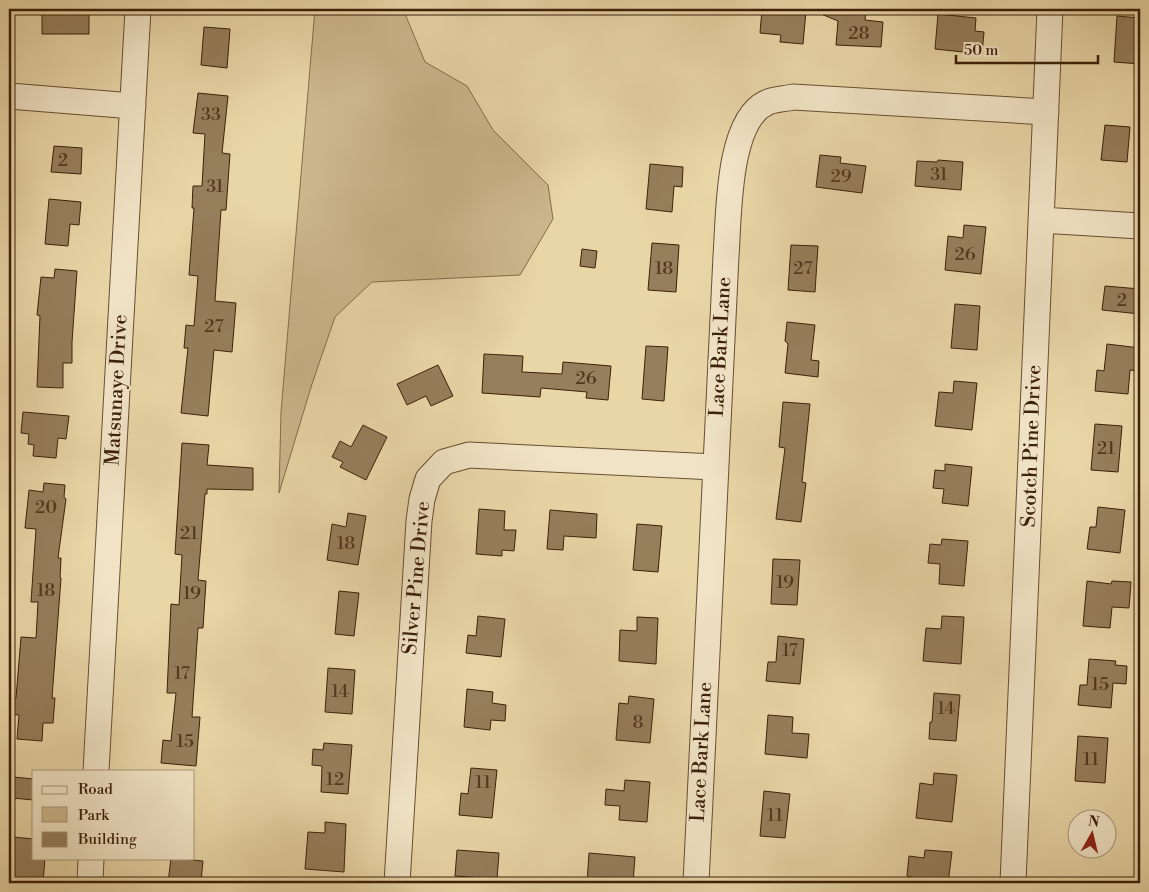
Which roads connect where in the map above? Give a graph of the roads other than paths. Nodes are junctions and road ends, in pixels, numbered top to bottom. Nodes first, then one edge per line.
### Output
1 (138, 9) edge
2 (1050, 9) edge
3 (9, 96) edge
4 (133, 106) junction
5 (1046, 112) junction
6 (1041, 220) junction
7 (1140, 226) edge
8 (715, 467) junction
9 (96, 770) edge
10 (91, 860) edge
11 (90, 883) edge
12 (397, 883) edge
13 (696, 883) edge
14 (1013, 883) edge

1 - 4 street, Matsunaye Drive
2 - 5 street, Scotch Pine Drive
3 - 4 street
4 - 9 street, Matsunaye Drive
5 - 6 street, Scotch Pine Drive
5 - 8 street, Lace Bark Lane
6 - 7 street
6 - 14 street, Scotch Pine Drive
8 - 12 street, Silver Pine Drive
8 - 13 street, Lace Bark Lane
10 - 11 street

